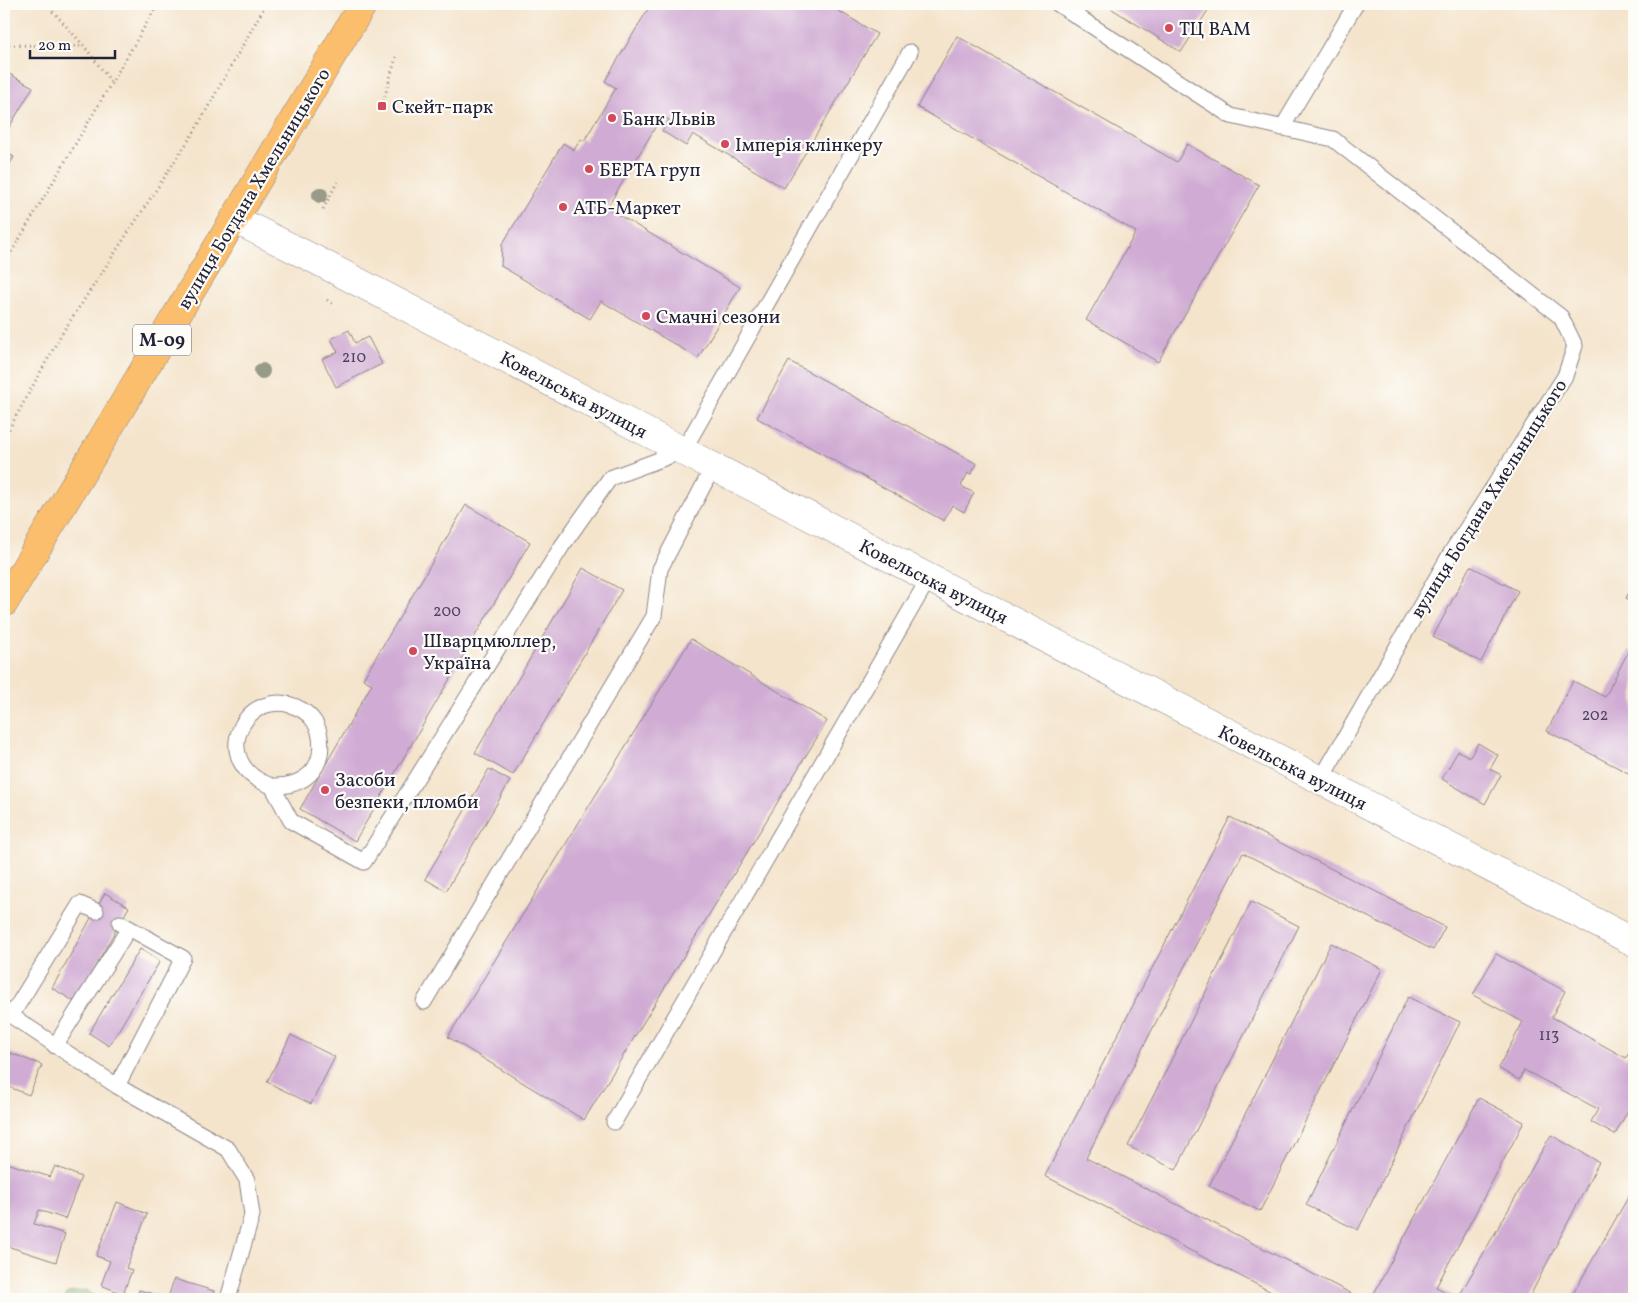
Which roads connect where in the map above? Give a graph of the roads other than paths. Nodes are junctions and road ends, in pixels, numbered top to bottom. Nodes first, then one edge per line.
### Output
1 (362, 4) edge
2 (1058, 4) edge
3 (1356, 4) edge
4 (910, 52) dead end
5 (1282, 128) junction
6 (234, 219) junction
7 (683, 451) junction
8 (713, 467) junction
9 (929, 578) junction
10 (6, 595) edge
11 (1320, 781) junction
12 (272, 786) junction
13 (96, 911) dead end
14 (1634, 942) edge
15 (424, 1002) dead end
16 (7, 1014) edge
17 (55, 1046) junction
18 (117, 1086) junction
19 (614, 1122) dead end
20 (228, 1299) edge

1 - 6 main road, вулиця Богдана Хмельницького / М-09
2 - 5 lane, вулиця Богдана Хмельницького
3 - 5 lane
4 - 7 lane
5 - 11 lane, вулиця Богдана Хмельницького
6 - 7 street, Ковельська вулиця
6 - 10 main road, вулиця Богдана Хмельницького / М-09
7 - 8 street, Ковельська вулиця
7 - 12 lane
8 - 9 street, Ковельська вулиця
8 - 15 lane
9 - 11 street, Ковельська вулиця
9 - 19 lane
11 - 14 street, Ковельська вулиця
12 - 12 lane
13 - 16 lane
16 - 17 lane
17 - 18 lane
17 - 18 lane
18 - 20 lane

